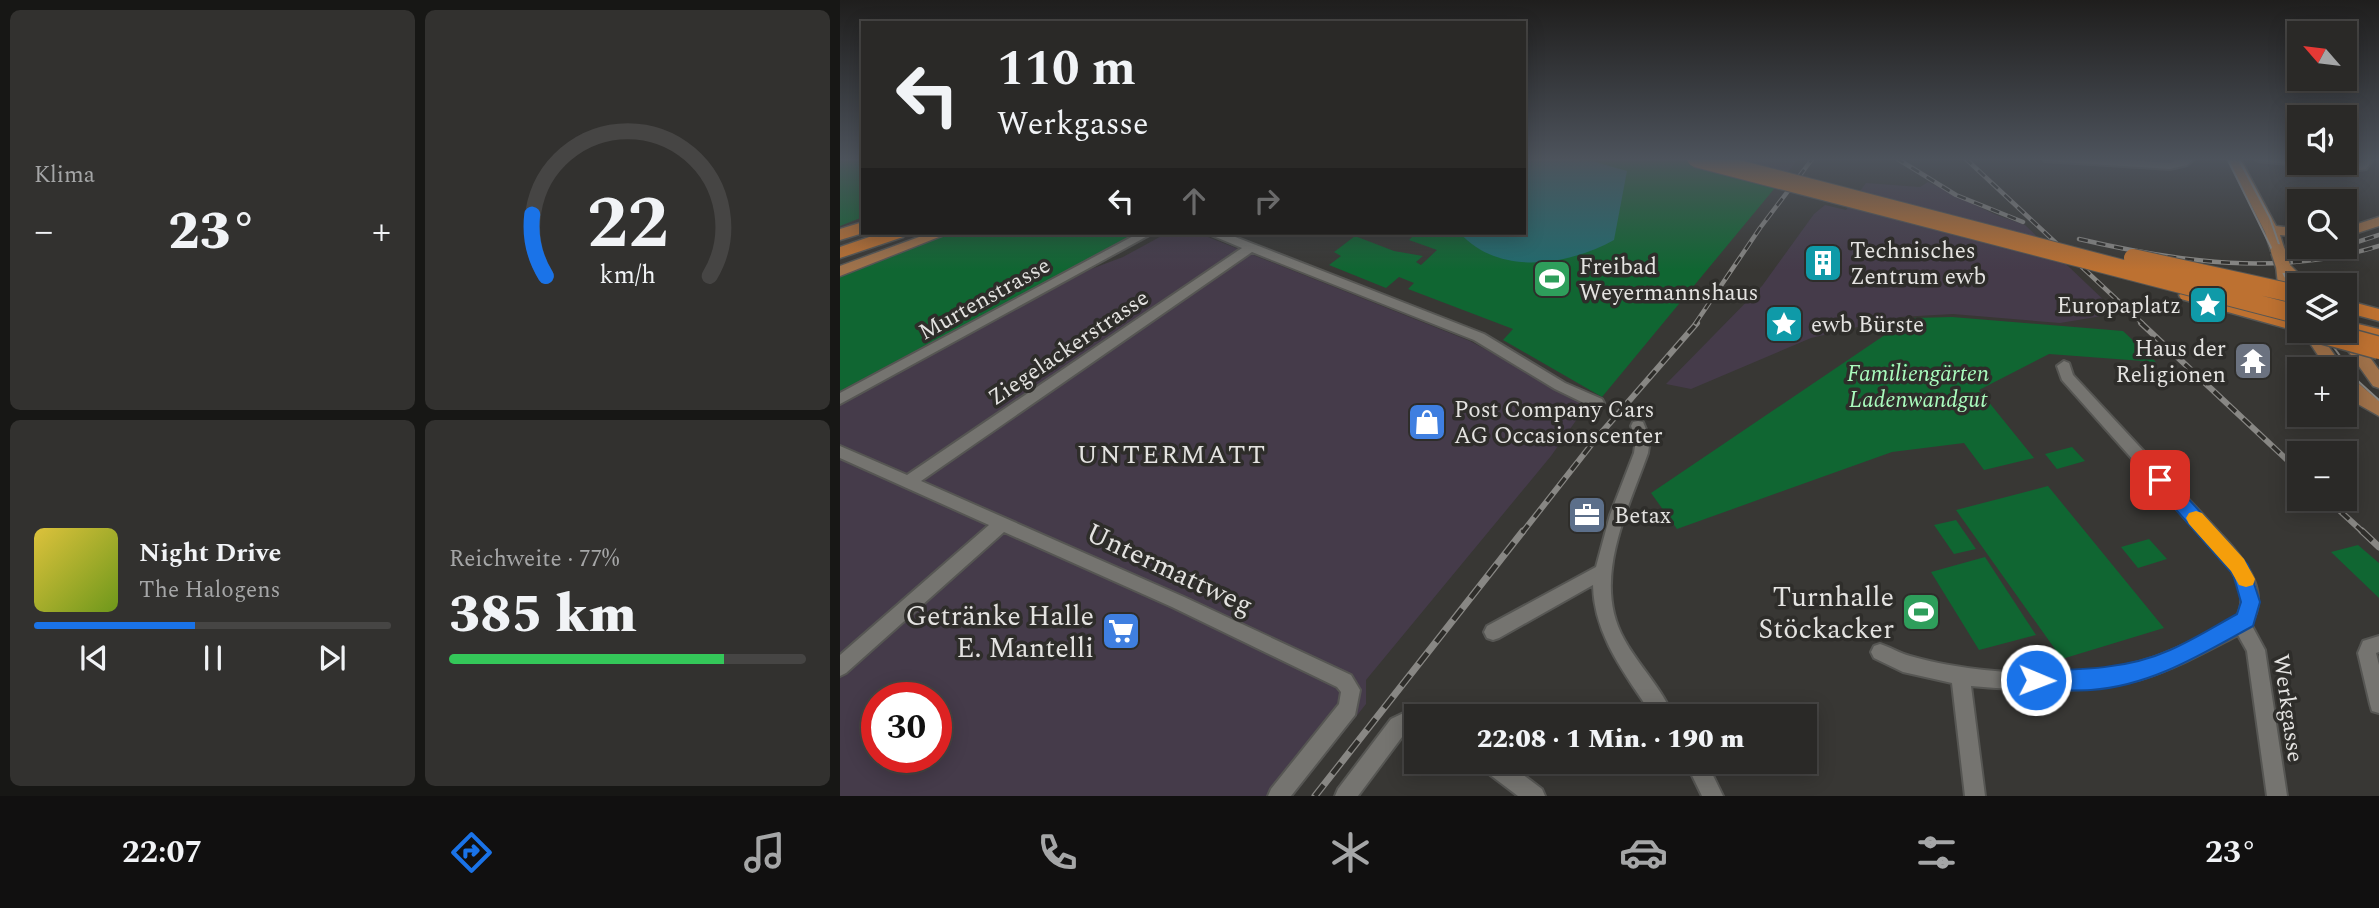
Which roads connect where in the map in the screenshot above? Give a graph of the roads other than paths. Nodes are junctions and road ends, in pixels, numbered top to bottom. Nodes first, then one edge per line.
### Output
1 (1848, 195) edge
2 (1858, 195) edge
3 (2252, 195) edge
4 (1953, 221) junction
5 (2379, 221) edge
6 (861, 228) edge
7 (2270, 229) junction
8 (2357, 229) edge
9 (2287, 231) edge
10 (840, 235) edge
11 (867, 235) edge
12 (891, 235) edge
13 (936, 235) edge
14 (1143, 235) edge
15 (1220, 235) edge
16 (840, 245) edge
17 (1251, 247) junction
18 (840, 253) edge
19 (2284, 268) junction
20 (840, 270) edge
21 (2289, 273) edge
22 (2287, 292) edge
23 (2287, 296) edge
24 (2287, 304) edge
25 (2357, 309) edge
26 (2287, 311) edge
27 (2379, 315) edge
28 (2287, 322) edge
29 (2357, 322) edge
30 (2379, 327) edge
31 (2357, 332) edge
32 (2379, 336) edge
33 (2357, 342) edge
34 (2353, 343) edge
35 (2379, 348) edge
36 (2064, 366) dead end
37 (2379, 382) edge
38 (2357, 391) edge
39 (840, 399) edge
40 (1597, 403) dead end
41 (2375, 405) edge
42 (1638, 426) dead end
43 (840, 452) edge
44 (909, 482) junction
45 (1003, 523) junction
46 (1602, 572) junction
47 (2242, 624) junction
48 (1493, 632) dead end
49 (2379, 643) edge
50 (1880, 652) dead end
51 (840, 667) edge
52 (1960, 675) junction
53 (1656, 704) edge
54 (2379, 705) edge
55 (1404, 723) edge
56 (1505, 774) edge
57 (1702, 774) edge
58 (1278, 796) edge
59 (1345, 796) edge
60 (1535, 796) edge
61 (1713, 796) edge
62 (1975, 796) edge
63 (2277, 796) edge

1 - 4 highway, bridge
2 - 4 highway
3 - 7 main road
4 - 22 highway, bridge
4 - 24 highway
4 - 26 highway, bridge
4 - 28 highway, bridge
5 - 8 main road
6 - 10 highway
7 - 9 main road
7 - 19 main road, bridge
11 - 16 highway
12 - 18 highway
13 - 20 main road
14 - 39 street, Murtenstrasse
15 - 17 street
17 - 40 street
17 - 44 street, Ziegelackerstrasse
19 - 21 main road
19 - 23 main road
25 - 27 highway
29 - 30 highway
31 - 32 highway
33 - 35 highway, bridge
34 - 37 main road
36 - 47 street
38 - 41 main road
42 - 46 street
43 - 44 street, Untermattweg
44 - 45 street, Untermattweg
45 - 51 street
45 - 58 street, Untermattweg
46 - 48 street
46 - 53 street
47 - 52 street
47 - 63 street, Werkgasse
49 - 54 street
50 - 52 street
52 - 62 street
55 - 59 street
56 - 60 street
57 - 61 street

